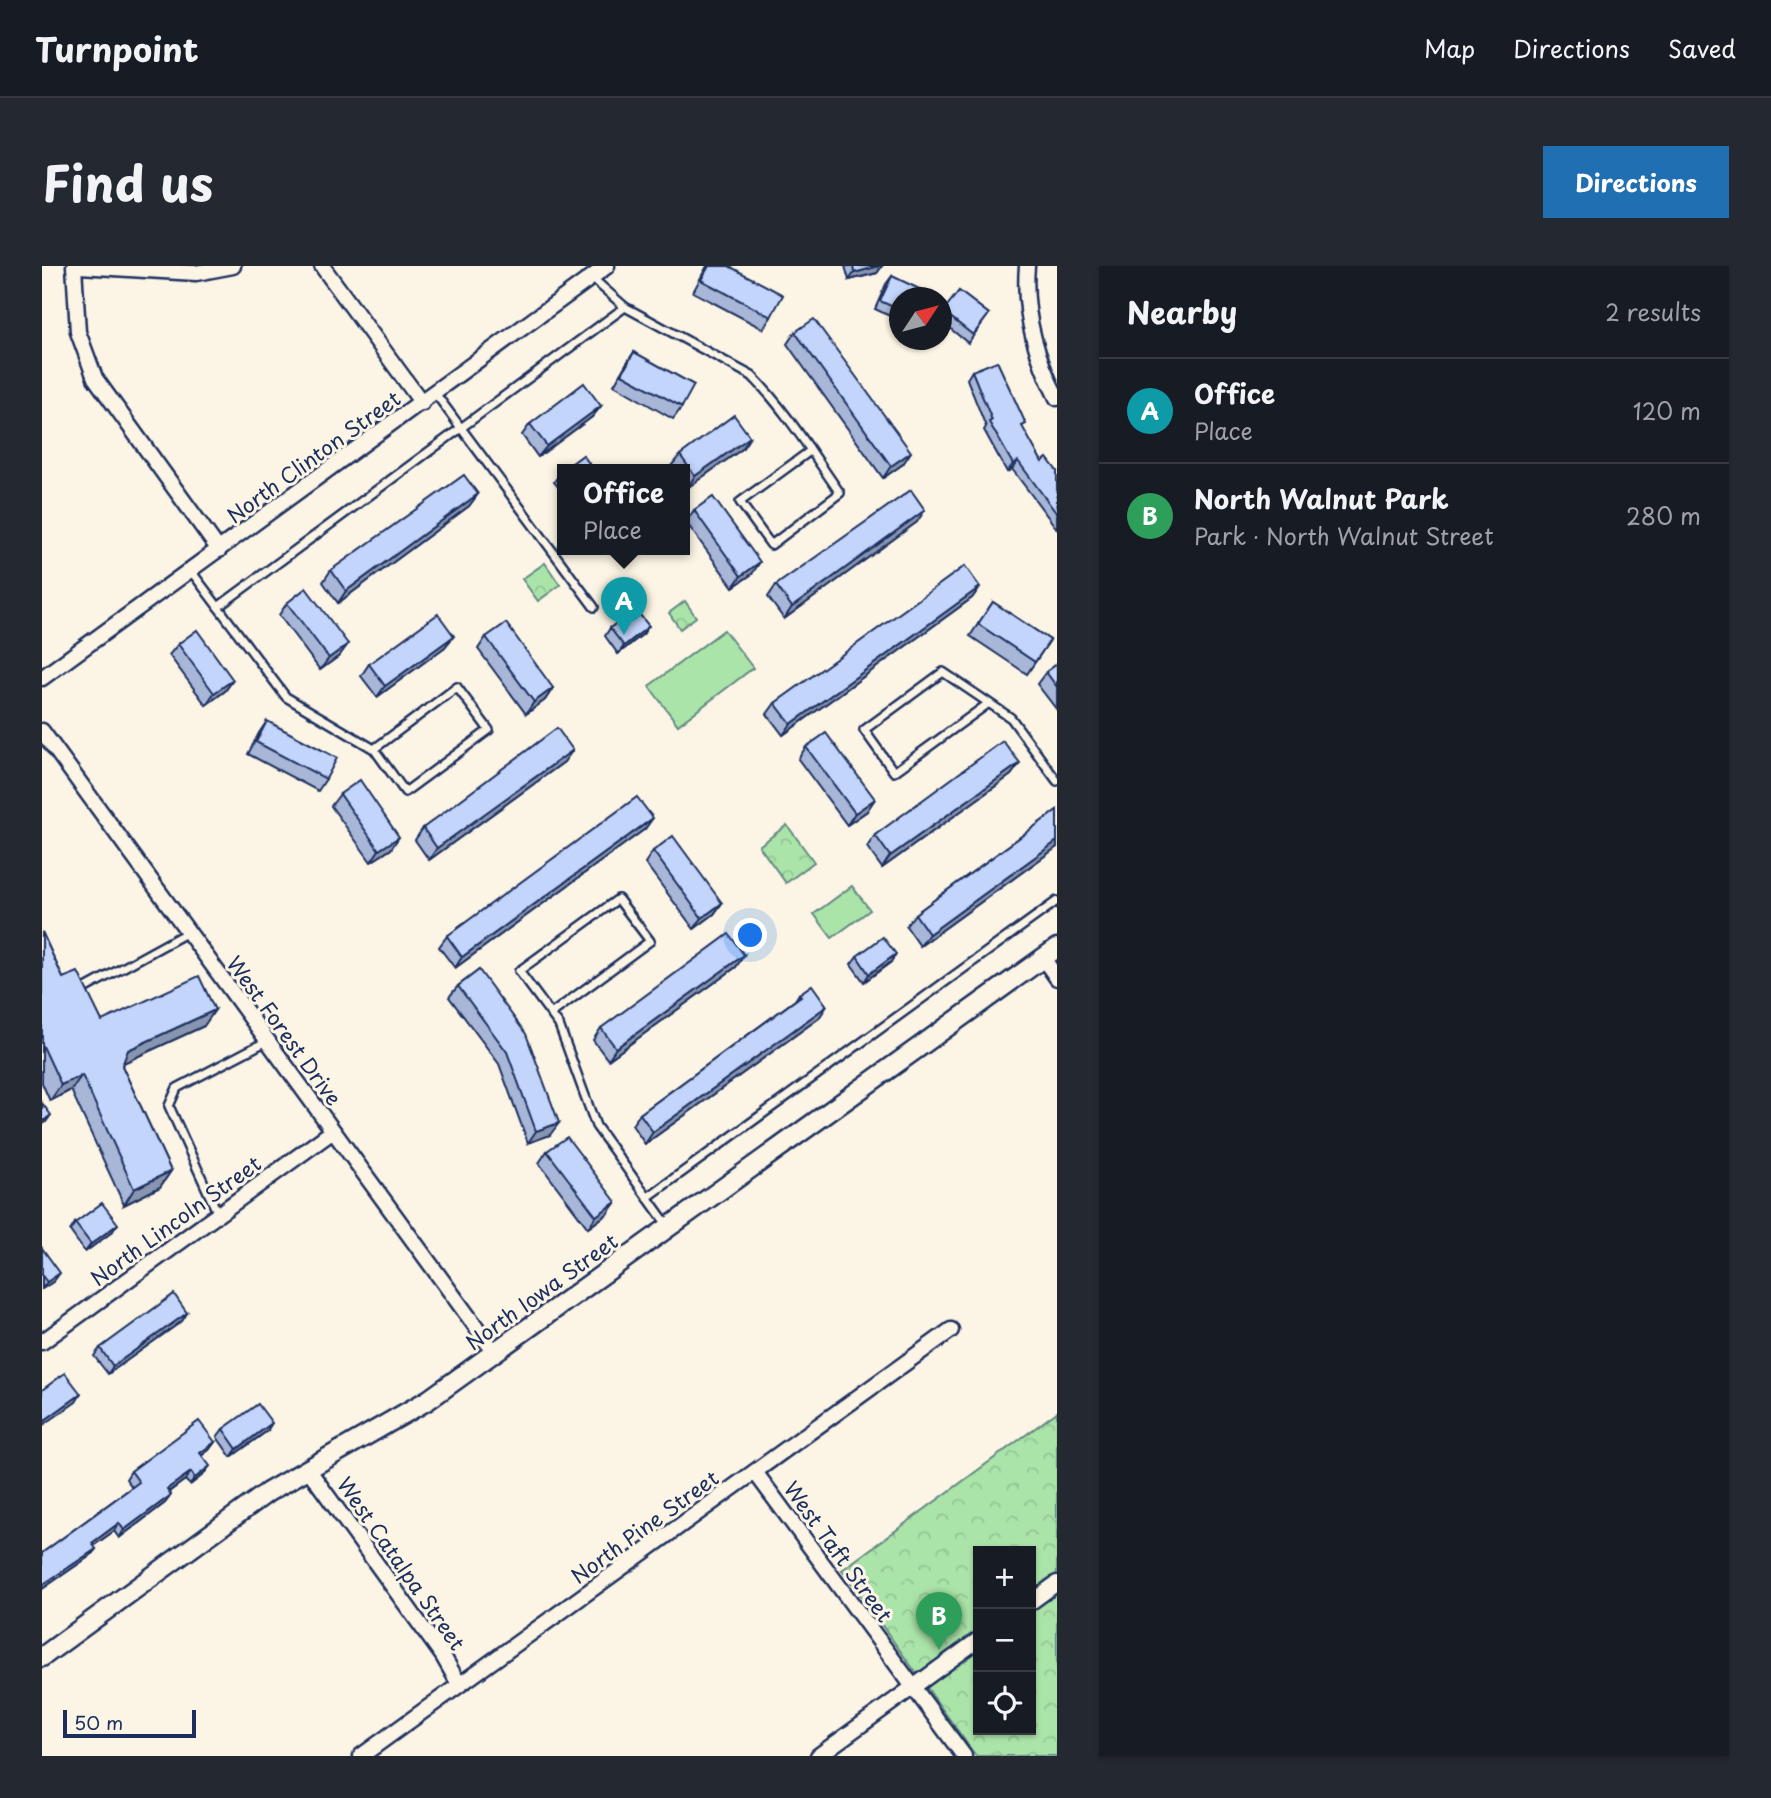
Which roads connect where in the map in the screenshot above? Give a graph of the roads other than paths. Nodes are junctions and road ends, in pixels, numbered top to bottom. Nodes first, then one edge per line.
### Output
1 (76, 266) edge
2 (233, 266) edge
3 (322, 266) edge
4 (607, 266) edge
5 (1027, 266) edge
6 (592, 278) junction
7 (625, 307) junction
8 (435, 393) junction
9 (1057, 398) edge
10 (422, 403) junction
11 (461, 429) junction
12 (810, 451) junction
13 (219, 550) junction
14 (191, 571) junction
15 (218, 607) junction
16 (594, 607) dead end
17 (42, 678) edge
18 (989, 703) junction
19 (42, 730) edge
20 (374, 749) junction
21 (1057, 781) edge
22 (1057, 901) edge
23 (188, 932) junction
24 (1050, 953) edge
25 (1057, 978) edge
26 (84, 989) edge
27 (551, 1014) junction
28 (267, 1041) junction
29 (332, 1131) junction
30 (648, 1197) junction
31 (219, 1214) junction
32 (669, 1226) junction
33 (951, 1330) dead end
34 (42, 1342) edge
35 (495, 1353) junction
36 (307, 1469) junction
37 (755, 1472) junction
38 (1057, 1583) edge
39 (1036, 1598) edge
40 (973, 1644) edge
41 (42, 1657) edge
42 (460, 1684) junction
43 (914, 1687) junction
44 (361, 1756) edge
45 (818, 1756) edge
46 (964, 1756) edge

1 - 2 street
1 - 13 street
3 - 10 street
4 - 6 street, North Clinton Street
5 - 9 street
6 - 7 lane
6 - 8 street, North Clinton Street
7 - 11 lane
7 - 12 lane
8 - 10 street, North Clinton Street
8 - 11 lane
10 - 13 street, North Clinton Street
11 - 15 lane
11 - 16 lane
12 - 12 lane
13 - 14 street, North Clinton Street
14 - 15 lane
14 - 17 street, North Clinton Street
15 - 20 lane
18 - 18 lane
18 - 21 lane
19 - 23 street, West Forest Drive
20 - 20 lane
22 - 30 lane
23 - 26 lane
23 - 28 street, West Forest Drive
24 - 25 street
24 - 32 street, North Iowa Street
27 - 27 lane
27 - 30 lane
28 - 29 street, West Forest Drive
28 - 31 lane
29 - 31 street, North Lincoln Street
29 - 35 street, West Forest Drive
30 - 32 lane
31 - 34 street, North Lincoln Street
32 - 35 street, North Iowa Street
33 - 37 street, North Pine Street
35 - 36 street, North Iowa Street
36 - 41 street, North Iowa Street
36 - 42 street, West Catalpa Street
37 - 42 street, North Pine Street
37 - 43 street, West Taft Street
38 - 39 street
40 - 43 street
42 - 44 street, North Pine Street
43 - 45 street
43 - 46 street, West Taft Street

